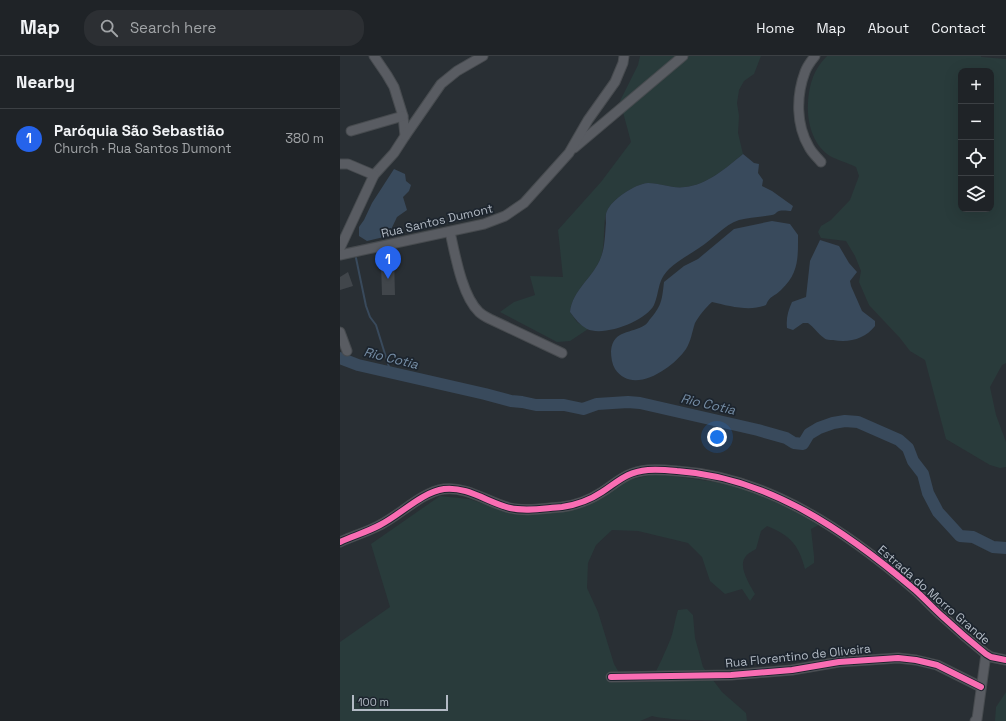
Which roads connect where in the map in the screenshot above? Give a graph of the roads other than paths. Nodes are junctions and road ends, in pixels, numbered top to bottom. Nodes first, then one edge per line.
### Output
1 (374, 56) edge
2 (483, 56) edge
3 (624, 56) edge
4 (683, 56) edge
5 (815, 56) edge
6 (403, 116) junction
7 (351, 131) dead end
8 (405, 136) junction
9 (569, 153) junction
10 (821, 162) dead end
11 (340, 164) edge
12 (374, 175) junction
13 (450, 232) junction
14 (340, 248) edge
15 (340, 255) edge
16 (340, 332) edge
17 (347, 351) dead end
18 (562, 353) dead end
19 (340, 542) edge
20 (986, 654) junction
21 (1006, 660) edge
22 (611, 676) dead end
23 (981, 687) junction
24 (975, 721) edge

1 - 6 street
2 - 8 street
3 - 9 street, Rua Santos Dumont
4 - 9 street
5 - 10 street
6 - 7 street
6 - 8 street
8 - 12 street
9 - 13 street, Rua Santos Dumont
11 - 12 street
12 - 14 street
13 - 15 street, Rua Santos Dumont
13 - 18 street
16 - 17 street
19 - 20 street, Estrada do Morro Grande
20 - 21 street, Estrada do Morro Grande
20 - 23 street
22 - 23 street, Rua Florentino de Oliveira
23 - 24 street

